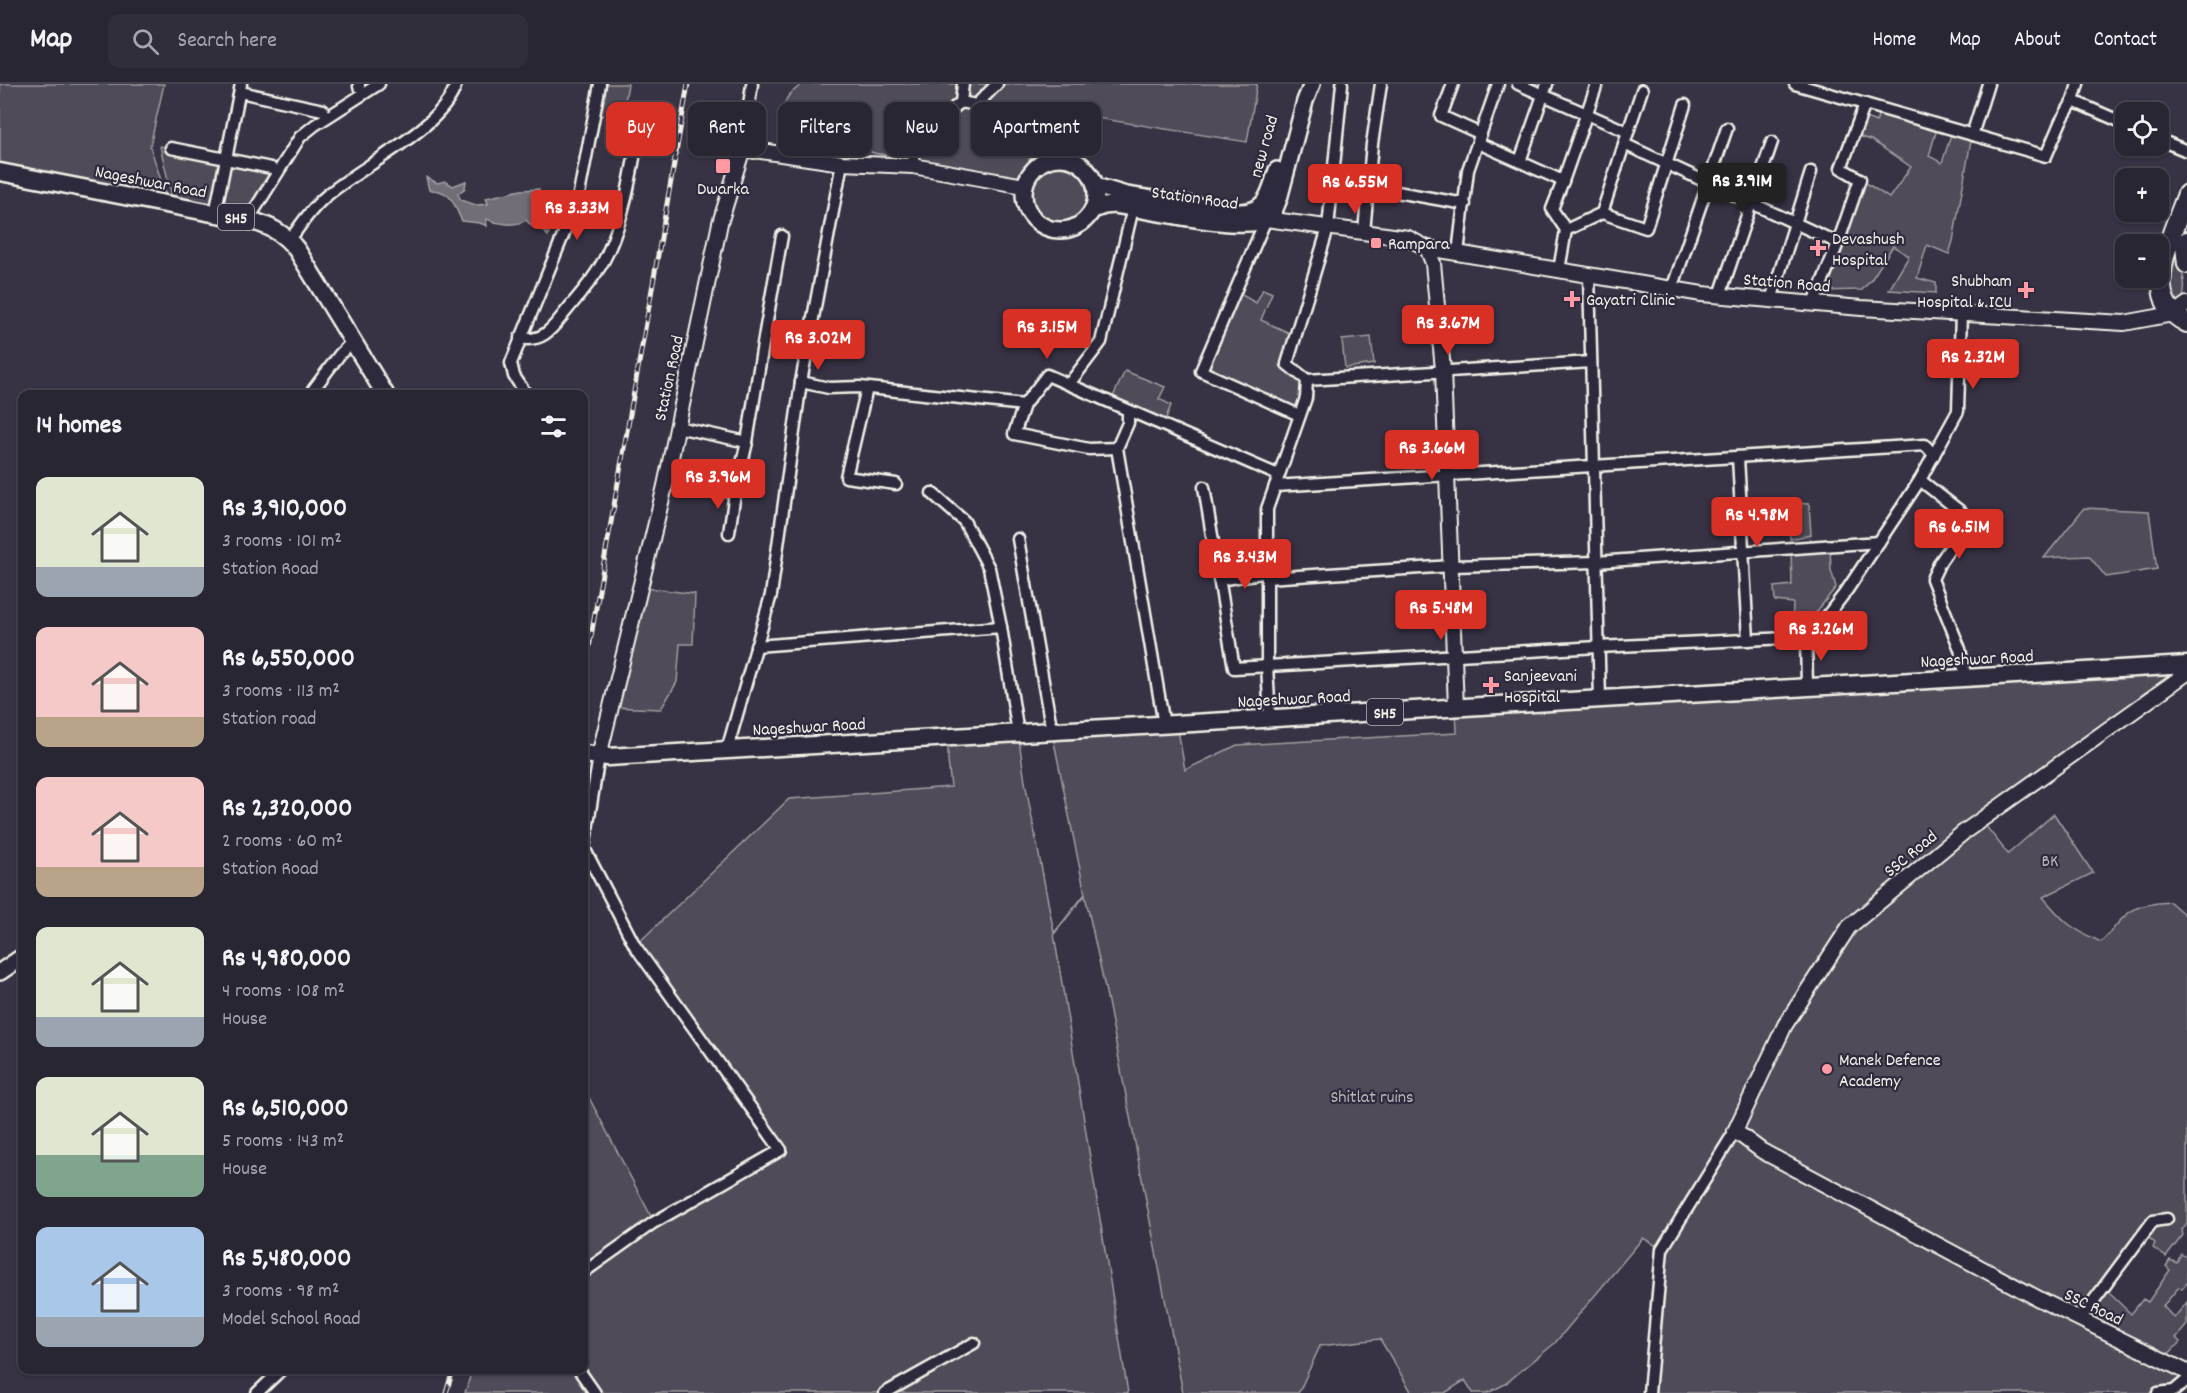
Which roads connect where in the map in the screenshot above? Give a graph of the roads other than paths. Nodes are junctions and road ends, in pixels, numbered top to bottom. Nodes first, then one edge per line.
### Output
1 (379, 84) edge
2 (456, 84) edge
3 (600, 84) edge
4 (752, 84) edge
5 (963, 84) edge
6 (997, 84) edge
7 (1303, 84) edge
8 (1312, 84) edge
9 (1342, 84) edge
10 (1382, 84) edge
11 (1453, 84) edge
12 (1498, 84) edge
13 (1518, 84) edge
14 (1547, 84) edge
15 (1597, 84) edge
16 (1795, 84) edge
17 (1988, 84) edge
18 (2078, 84) edge
19 (240, 88) edge
20 (1642, 90) dead end
21 (1543, 95) junction
22 (2073, 101) junction
23 (751, 102) edge
24 (961, 102) junction
25 (1865, 104) junction
26 (1685, 105) dead end
27 (323, 110) dead end
28 (1586, 114) junction
29 (2115, 119) edge
30 (1727, 128) dead end
31 (1628, 132) junction
32 (1972, 135) junction
33 (1479, 138) junction
34 (1772, 142) dead end
35 (1624, 144) junction
36 (2169, 144) edge
37 (171, 148) dead end
38 (2187, 151) edge
39 (766, 152) edge
40 (634, 156) edge
41 (745, 156) edge
42 (226, 159) junction
43 (1520, 161) junction
44 (842, 163) junction
45 (1667, 164) junction
46 (913, 166) junction
47 (271, 168) dead end
48 (0, 172) edge
49 (1810, 172) dead end
50 (1563, 181) junction
51 (1709, 183) junction
52 (1368, 184) junction
53 (1024, 186) junction
54 (1096, 186) junction
55 (1269, 194) junction
56 (2187, 194) edge
57 (1751, 203) junction
58 (1465, 204) junction
59 (1133, 207) junction
60 (1093, 210) junction
61 (215, 213) junction
62 (1251, 213) junction
63 (1602, 213) junction
64 (1266, 219) junction
65 (248, 220) junction
66 (1794, 223) junction
67 (1328, 228) junction
68 (1566, 230) junction
69 (1364, 232) junction
70 (782, 236) dead end
71 (290, 240) junction
72 (2187, 241) edge
73 (1838, 243) junction
74 (1427, 248) junction
75 (1458, 253) junction
76 (2187, 264) edge
77 (1559, 270) junction
78 (1589, 275) junction
79 (1672, 289) junction
80 (1720, 295) junction
81 (1771, 300) junction
82 (1814, 303) junction
83 (1961, 313) junction
84 (2182, 314) edge
85 (520, 339) junction
86 (352, 342) junction
87 (1591, 362) junction
88 (1443, 370) junction
89 (1307, 380) junction
90 (801, 382) junction
91 (1069, 384) junction
92 (867, 388) junction
93 (313, 390) edge
94 (382, 390) edge
95 (523, 390) edge
96 (1024, 405) junction
97 (1128, 411) junction
98 (1299, 415) junction
99 (677, 428) junction
100 (747, 442) junction
101 (1117, 448) junction
102 (1934, 454) junction
103 (1738, 457) junction
104 (1594, 466) junction
105 (1278, 475) junction
106 (1448, 475) junction
107 (666, 478) junction
108 (1920, 480) junction
109 (896, 484) dead end
110 (1275, 486) junction
111 (1204, 487) dead end
112 (735, 493) junction
113 (932, 493) dead end
114 (729, 532) dead end
115 (1018, 539) dead end
116 (1879, 542) junction
117 (1743, 552) junction
118 (1596, 562) junction
119 (1452, 566) junction
120 (1267, 575) junction
121 (1219, 580) junction
122 (1001, 627) junction
123 (1806, 637) junction
124 (1748, 640) junction
125 (756, 646) junction
126 (1598, 646) junction
127 (1455, 655) junction
128 (1267, 666) junction
129 (2186, 676) edge
130 (1966, 678) junction
131 (1807, 688) junction
132 (1600, 700) junction
133 (1456, 708) junction
134 (1270, 719) junction
135 (1164, 725) junction
136 (1052, 732) junction
137 (1018, 734) junction
138 (726, 750) junction
139 (591, 755) edge
140 (588, 795) edge
141 (588, 856) edge
142 (18, 960) edge
143 (0, 972) edge
144 (1735, 1131) junction
145 (2167, 1219) dead end
146 (588, 1269) edge
147 (2080, 1318) junction
148 (974, 1343) dead end
149 (2187, 1372) edge
150 (277, 1374) edge
151 (582, 1374) edge
152 (2187, 1380) edge
153 (257, 1393) edge
154 (595, 1393) edge
155 (885, 1393) edge
156 (1649, 1393) edge
157 (2158, 1393) edge

1 - 65 street
2 - 71 street
3 - 85 street
4 - 23 street
5 - 24 street
6 - 24 street
7 - 55 main road, new road
8 - 64 main road, new road
9 - 67 street
10 - 52 street
11 - 33 street
12 - 33 street
13 - 21 street
14 - 21 street
15 - 28 street
16 - 25 street
17 - 32 street
18 - 22 street
19 - 27 street
19 - 42 street
20 - 31 street
21 - 28 street
21 - 43 street
22 - 29 street
22 - 32 street
24 - 46 street
25 - 32 street
25 - 73 street
26 - 45 street
28 - 31 street
28 - 50 street
30 - 51 street
31 - 35 street
33 - 43 street
33 - 58 street
34 - 57 street
35 - 45 street
35 - 63 street
36 - 38 street
37 - 42 street
39 - 44 street
40 - 85 street
41 - 99 street, Station Road
42 - 47 street
42 - 61 street
43 - 50 street
44 - 46 street
44 - 90 street
45 - 51 street
45 - 63 street
46 - 53 street
48 - 61 main road, Nageshwar Road / SH5
49 - 66 street
50 - 68 street
51 - 57 street
51 - 79 street
52 - 58 street
52 - 69 street
53 - 54 main road
53 - 60 main road
54 - 60 main road
54 - 62 main road
55 - 62 main road, new road
55 - 64 street
56 - 84 highway
57 - 66 street
57 - 80 street
58 - 75 street
59 - 60 main road, Station Road
59 - 64 main road, Station Road
59 - 91 street
61 - 65 main road, Nageshwar Road / SH5
62 - 64 street
63 - 68 street
64 - 67 street, Station Road
64 - 98 street
65 - 71 main road, Nageshwar Road / SH5
66 - 73 street
66 - 81 street
67 - 69 street
67 - 89 street
68 - 77 street
69 - 74 street, Station Road
70 - 100 street
71 - 86 main road, Nageshwar Road / SH5
72 - 76 highway
73 - 82 street
74 - 75 street, Station Road
74 - 88 street
75 - 77 street, Station Road
77 - 78 street, Station Road
78 - 79 street, Station Road
78 - 87 street
79 - 80 street, Station Road
80 - 81 street, Station Road
81 - 82 street, Station Road
82 - 83 street, Station Road
83 - 84 street, Station Road
83 - 102 street
85 - 95 street
86 - 93 street
86 - 94 main road, Nageshwar Road / SH5
87 - 88 street
87 - 104 street
88 - 89 street
88 - 106 street
89 - 98 street
90 - 92 street
90 - 125 street
91 - 96 street
91 - 97 street
92 - 96 street
92 - 109 street
96 - 101 street
97 - 101 street
97 - 105 street
98 - 105 street
99 - 100 street
99 - 107 street, Station Road
100 - 112 street
101 - 135 street
102 - 103 street
102 - 108 street
103 - 104 street
103 - 117 street
104 - 106 street
104 - 118 street
105 - 110 street
106 - 110 street
106 - 119 street
107 - 112 street
107 - 139 street, Station Road
108 - 116 street
108 - 130 street
110 - 120 street
111 - 121 street
112 - 114 street
113 - 122 street
115 - 136 street
116 - 117 street
116 - 123 street
117 - 118 street
117 - 124 street
118 - 119 street
118 - 126 street
119 - 120 street
119 - 127 street
120 - 121 street
120 - 128 street
121 - 128 street
122 - 125 street
122 - 137 street
123 - 124 street
123 - 131 street
124 - 126 street
125 - 138 street
126 - 127 street
126 - 132 street
127 - 128 street
127 - 133 street
128 - 134 street
129 - 130 main road, Nageshwar Road / SH5
129 - 144 street, SSC Road
130 - 131 main road, Nageshwar Road / SH5
131 - 132 main road, Nageshwar Road / SH5
132 - 133 main road, Nageshwar Road / SH5
133 - 134 main road, Nageshwar Road / SH5
134 - 135 main road, Nageshwar Road / SH5
135 - 136 main road, Nageshwar Road / SH5
136 - 137 main road, Nageshwar Road / SH5
137 - 138 main road, Nageshwar Road / SH5
138 - 139 main road, Nageshwar Road / SH5
139 - 140 street
141 - 146 street
142 - 143 main road
144 - 147 street, SSC Road
144 - 156 street, SSC Road
145 - 147 street
147 - 149 street, SSC Road
148 - 155 street
150 - 153 street
151 - 154 street
152 - 157 street

